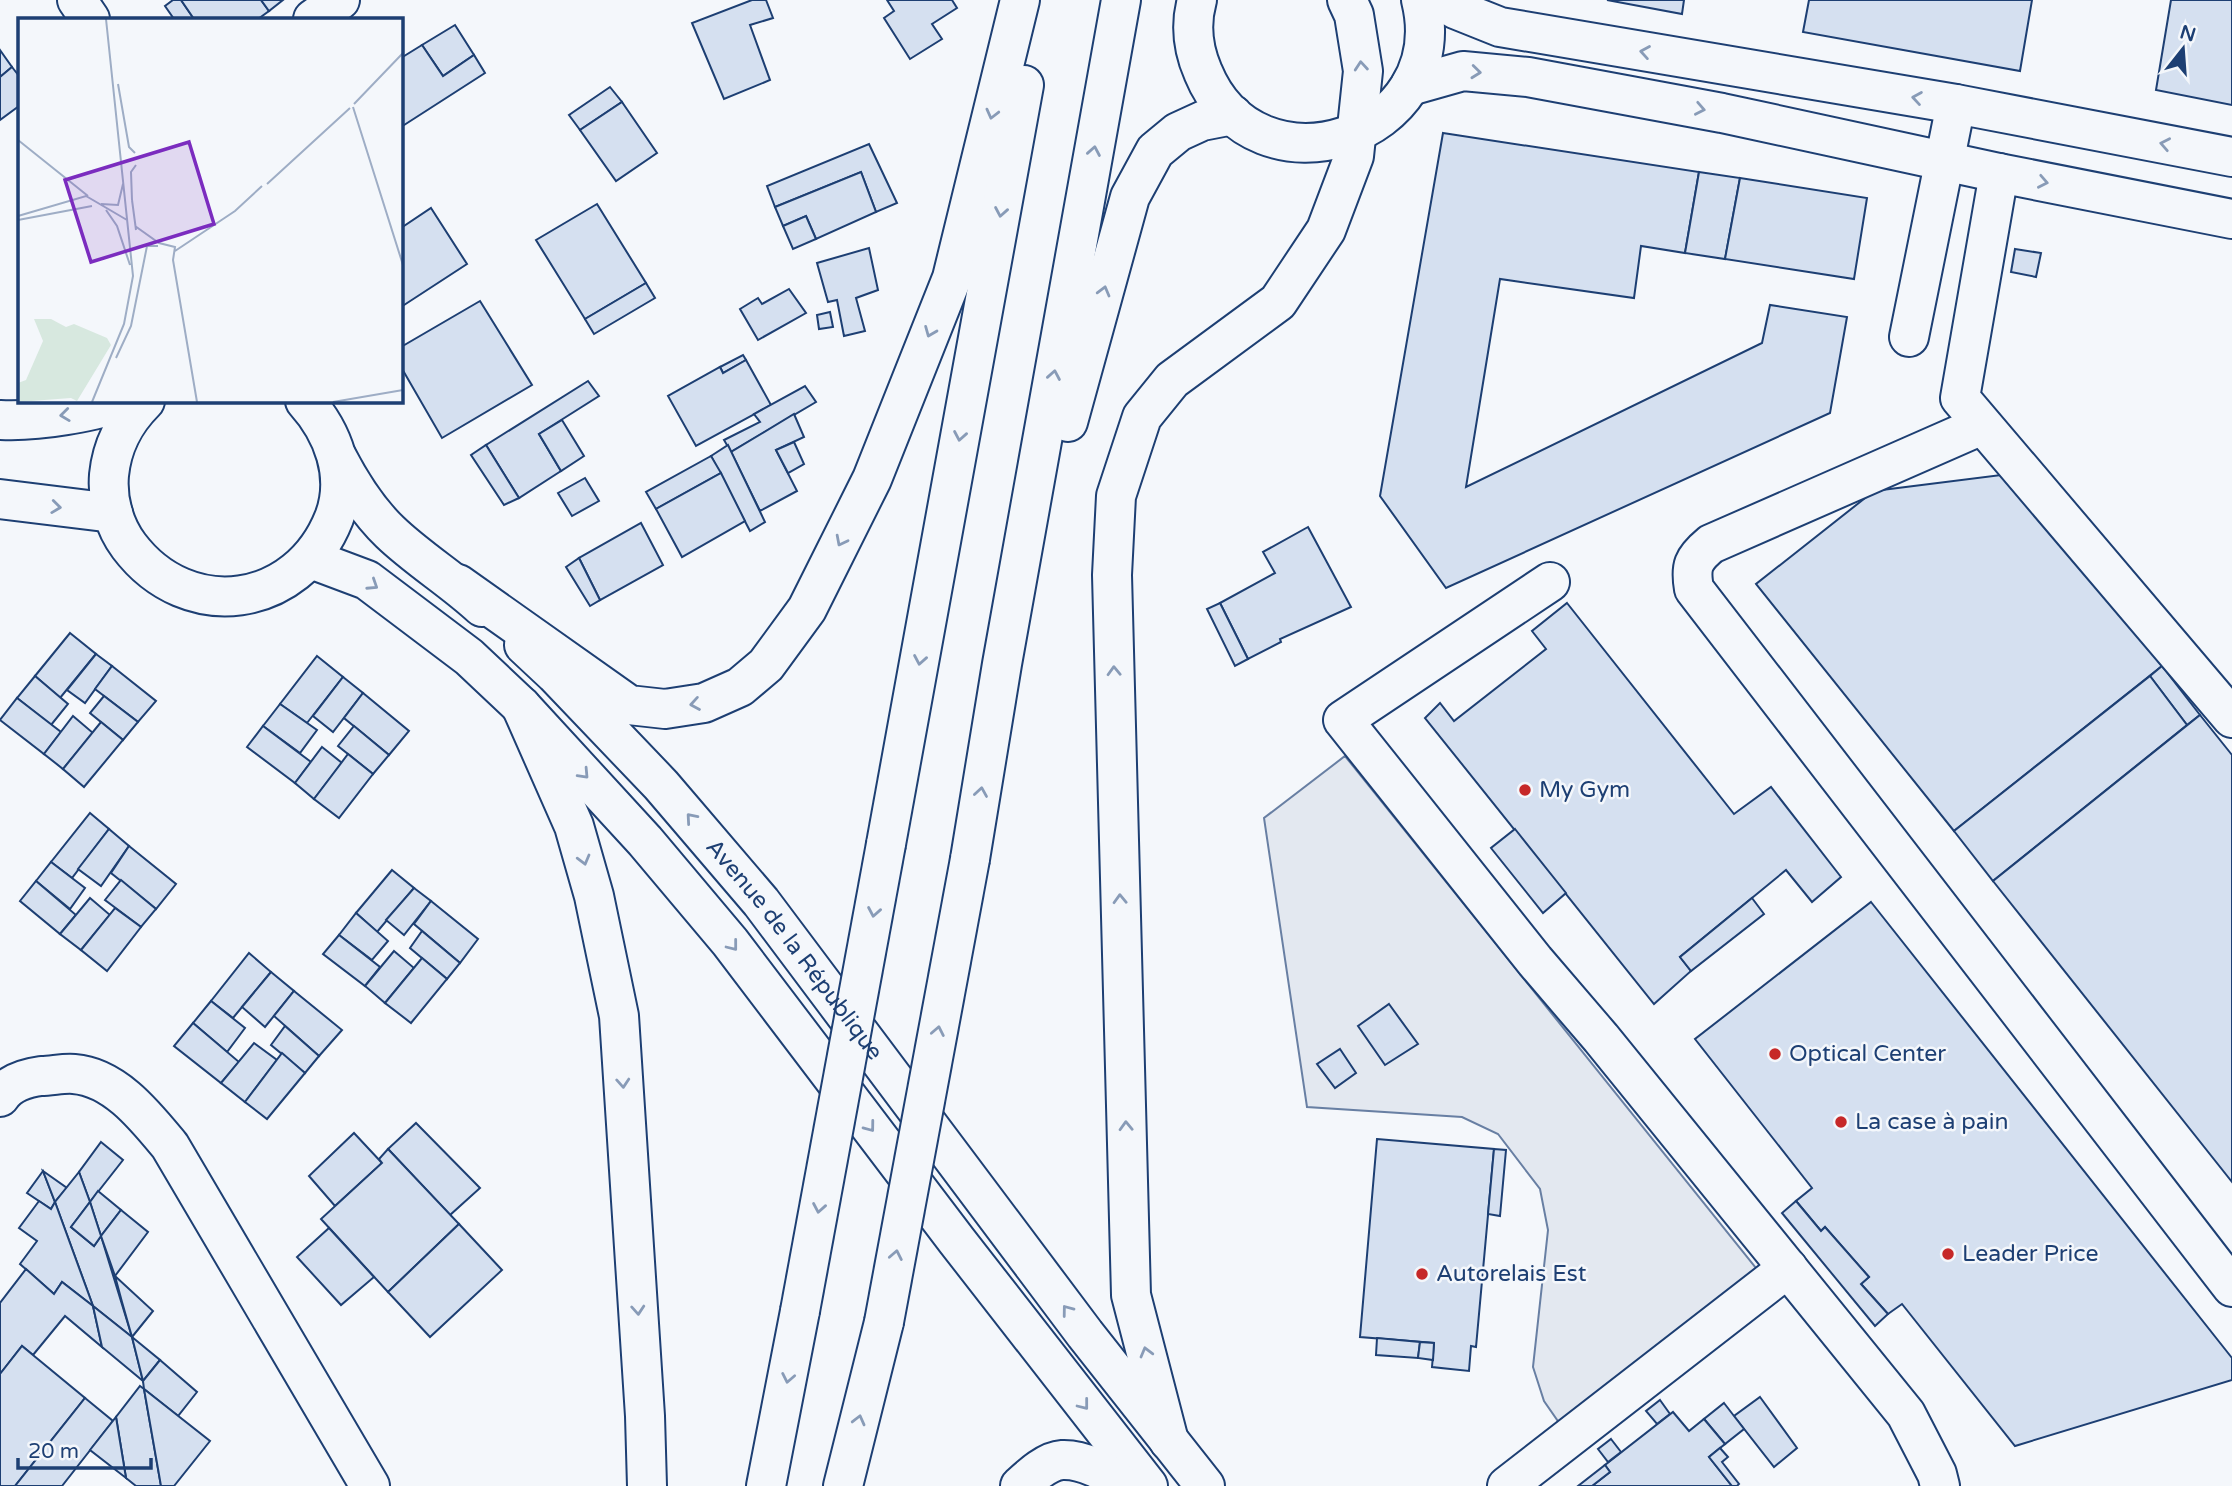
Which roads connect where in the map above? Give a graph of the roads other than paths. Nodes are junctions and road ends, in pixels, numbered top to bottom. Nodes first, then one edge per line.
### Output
1 (77, 0) edge
2 (340, 0) edge
3 (1020, 0) edge
4 (1039, 0) edge
5 (1121, 0) edge
6 (1197, 0) edge
7 (1347, 0) edge
8 (1421, 0) edge
9 (1443, 0) edge
10 (89, 18) edge
11 (314, 18) edge
12 (1410, 86) junction
13 (1956, 104) junction
14 (1233, 116) junction
15 (1356, 134) junction
16 (2232, 157) edge
17 (1944, 162) junction
18 (1999, 173) junction
19 (2232, 219) edge
20 (1909, 337) dead end
21 (125, 402) edge
22 (144, 402) edge
23 (305, 402) edge
24 (0, 420) edge
25 (1982, 425) junction
26 (337, 457) junction
27 (0, 499) edge
28 (113, 513) junction
29 (311, 559) junction
30 (1550, 582) dead end
31 (458, 584) junction
32 (1002, 664) junction
33 (521, 706) junction
34 (2232, 718) edge
35 (0, 1097) edge
36 (1788, 1268) junction
37 (2232, 1287) edge
38 (1169, 1441) junction
39 (370, 1486) edge
40 (647, 1486) edge
41 (766, 1486) edge
42 (843, 1486) edge
43 (1020, 1486) edge
44 (1122, 1486) edge
45 (1148, 1486) edge
46 (1205, 1486) edge
47 (1507, 1486) edge
48 (1940, 1486) edge

1 - 10 main road
2 - 11 main road
3 -> 31 main road
4 -> 41 main road, bridge
32 -> 5 main road
6 - 14 main road
15 -> 7 main road
8 - 12 main road
13 -> 9 main road
12 - 15 main road
12 -> 17 main road
16 -> 13 main road
13 - 17 main road
14 - 15 main road
32 -> 14 main road
38 -> 15 main road
17 - 18 main road
17 - 20 main road
18 -> 19 main road
18 - 25 main road
21 -> 24 main road
22 - 28 main road
23 - 26 main road, Avenue de la République
25 - 34 main road
25 - 37 main road
26 - 29 main road
26 - 31 main road, Avenue de la République
27 -> 28 main road
28 - 29 main road
29 -> 33 main road, Avenue de la République
30 - 36 main road
38 -> 31 main road, Avenue de la République
42 -> 32 main road, bridge
33 -> 40 main road
33 -> 45 main road, Avenue de la République
35 - 39 main road
36 - 47 main road
36 - 48 main road
38 - 46 main road, Avenue de la République
43 - 44 main road

